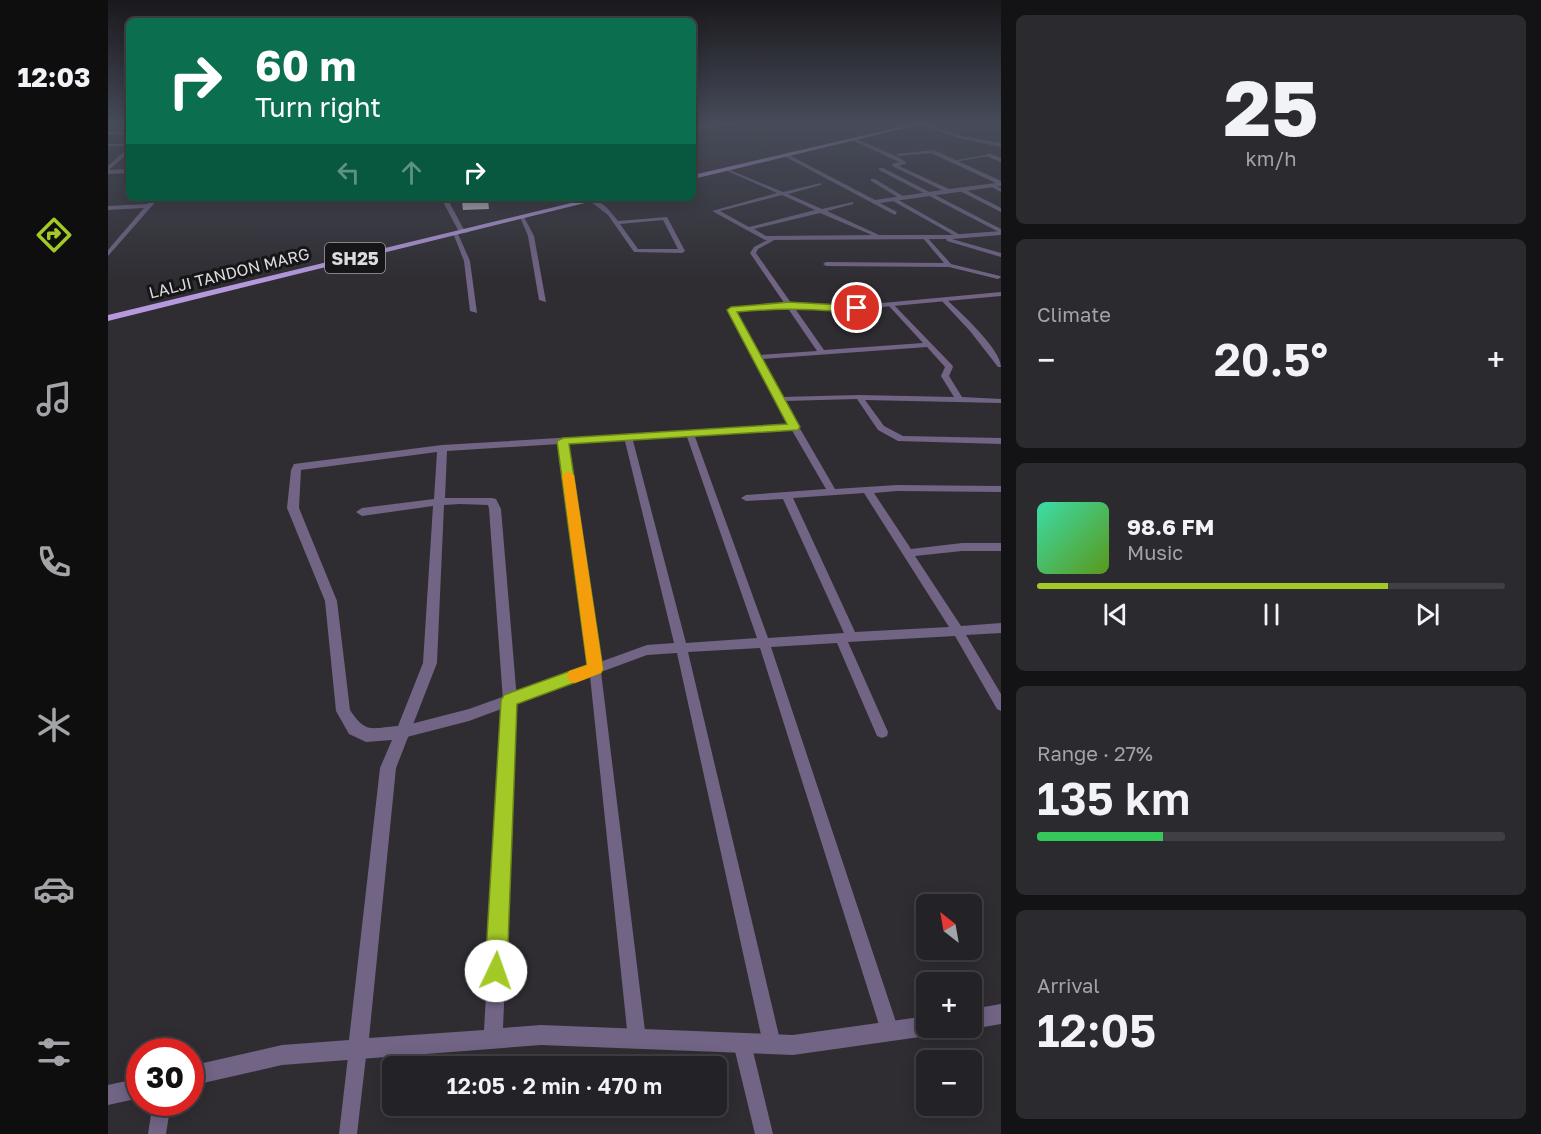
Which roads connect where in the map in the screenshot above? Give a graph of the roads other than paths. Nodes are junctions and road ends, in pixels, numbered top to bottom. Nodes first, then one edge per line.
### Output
1 (744, 177) edge
2 (826, 177) edge
3 (896, 177) edge
4 (919, 177) edge
5 (987, 177) edge
6 (873, 180) dead end
7 (819, 184) dead end
8 (1001, 184) edge
9 (992, 185) junction
10 (962, 190) junction
11 (1001, 190) edge
12 (949, 191) junction
13 (782, 194) junction
14 (929, 194) junction
15 (903, 198) junction
16 (893, 199) junction
17 (153, 201) edge
18 (445, 201) edge
19 (582, 201) edge
20 (583, 201) edge
21 (598, 201) edge
22 (873, 202) junction
23 (851, 204) dead end
24 (149, 206) junction
25 (108, 208) edge
26 (1001, 210) edge
27 (822, 211) junction
28 (895, 213) dead end
29 (522, 218) junction
30 (616, 223) junction
31 (748, 229) junction
32 (460, 232) junction
33 (1001, 232) edge
34 (990, 234) junction
35 (959, 236) junction
36 (880, 237) junction
37 (925, 237) junction
38 (939, 237) junction
39 (775, 238) junction
40 (1001, 238) edge
41 (108, 254) edge
42 (1001, 255) edge
43 (826, 264) dead end
44 (949, 265) junction
45 (998, 277) dead end
46 (214, 290) junction
47 (1001, 294) edge
48 (944, 299) junction
49 (543, 300) dead end
50 (790, 305) junction
51 (892, 306) junction
52 (731, 310) joint
53 (474, 311) dead end
54 (108, 313) edge
55 (108, 318) edge
56 (930, 345) junction
57 (822, 352) junction
58 (756, 357) junction
59 (1001, 365) edge
60 (859, 397) junction
61 (779, 399) junction
62 (960, 400) junction
63 (1001, 401) edge
64 (794, 427) junction
65 (690, 434) junction
66 (628, 437) junction
67 (563, 441) junction
68 (1001, 441) edge
69 (442, 448) junction
70 (867, 489) junction
71 (1001, 489) edge
72 (832, 491) junction
73 (787, 496) junction
74 (746, 498) dead end
75 (439, 503) junction
76 (362, 512) dead end
77 (1001, 547) edge
78 (908, 553) junction
79 (1001, 628) edge
80 (957, 629) junction
81 (846, 636) junction
82 (764, 642) junction
83 (681, 647) junction
84 (595, 669) junction
85 (510, 700) junction
86 (1001, 705) edge
87 (403, 732) junction
88 (882, 732) dead end
89 (1001, 1014) edge
90 (982, 1017) edge
91 (916, 1027) edge
92 (890, 1031) junction
93 (493, 1039) junction
94 (637, 1039) junction
95 (742, 1043) junction
96 (772, 1044) junction
97 (358, 1048) junction
98 (204, 1073) edge
99 (126, 1091) edge
100 (108, 1095) edge
101 (160, 1116) edge
102 (157, 1134) edge
103 (348, 1134) edge
104 (764, 1134) edge

1 - 13 street
2 - 22 street
3 - 14 lane
4 - 12 street
5 - 8 street
6 - 15 lane
7 - 13 street
8 - 9 street
9 - 10 street
9 - 11 lane
10 - 12 street
10 - 26 lane
12 - 14 street
13 - 27 street
13 - 31 street
14 - 15 street
14 - 33 lane
15 - 16 street
16 - 22 street
16 - 35 lane
17 - 24 street
18 - 32 street
19 - 32 main road, LALJI TANDON MARG / SH25
20 - 29 main road, LALJI TANDON MARG / SH25
21 - 30 lane
22 - 28 street
23 - 27 street
24 - 25 street
24 - 41 street
27 - 31 street
27 - 36 street
29 - 32 main road, LALJI TANDON MARG / SH25
29 - 49 street
30 - 30 lane
31 - 39 street
32 - 46 main road, LALJI TANDON MARG / SH25
32 - 53 street
33 - 34 street
34 - 35 street
34 - 40 lane
35 - 38 street
36 - 37 street
36 - 39 street
37 - 38 street
37 - 44 lane
38 - 42 street
39 - 50 lane
43 - 44 lane
44 - 45 lane
46 - 54 main road, LALJI TANDON MARG / SH25
46 - 55 main road, LALJI TANDON MARG / SH25
47 - 48 street
48 - 51 street
48 - 59 lane
50 - 51 street
50 - 52 street
50 - 57 lane
51 - 56 lane
52 - 58 lane
56 - 57 lane
56 - 62 lane
57 - 58 lane
58 - 61 lane
60 - 61 lane
60 - 62 lane
60 - 68 lane
61 - 64 lane
62 - 63 lane
64 - 65 street
64 - 72 lane
65 - 66 street
65 - 82 lane
66 - 67 street
66 - 83 lane
67 - 69 street
67 - 84 lane
69 - 75 street
69 - 87 street
70 - 71 lane
70 - 72 lane
70 - 78 lane
72 - 73 lane
73 - 74 lane
73 - 81 lane
75 - 76 street
75 - 85 street
75 - 87 street
77 - 78 lane
78 - 80 lane
79 - 80 lane
80 - 81 lane
80 - 86 lane
81 - 82 lane
81 - 88 lane
82 - 83 lane
82 - 92 lane
83 - 84 lane
83 - 96 lane
84 - 85 lane
84 - 94 lane
85 - 87 lane
85 - 93 street
87 - 97 street
89 - 90 street
91 - 92 street
92 - 96 street
93 - 94 street
93 - 97 street
94 - 95 street
95 - 96 street
95 - 104 lane
97 - 98 street
97 - 103 lane
99 - 100 street
101 - 102 lane

